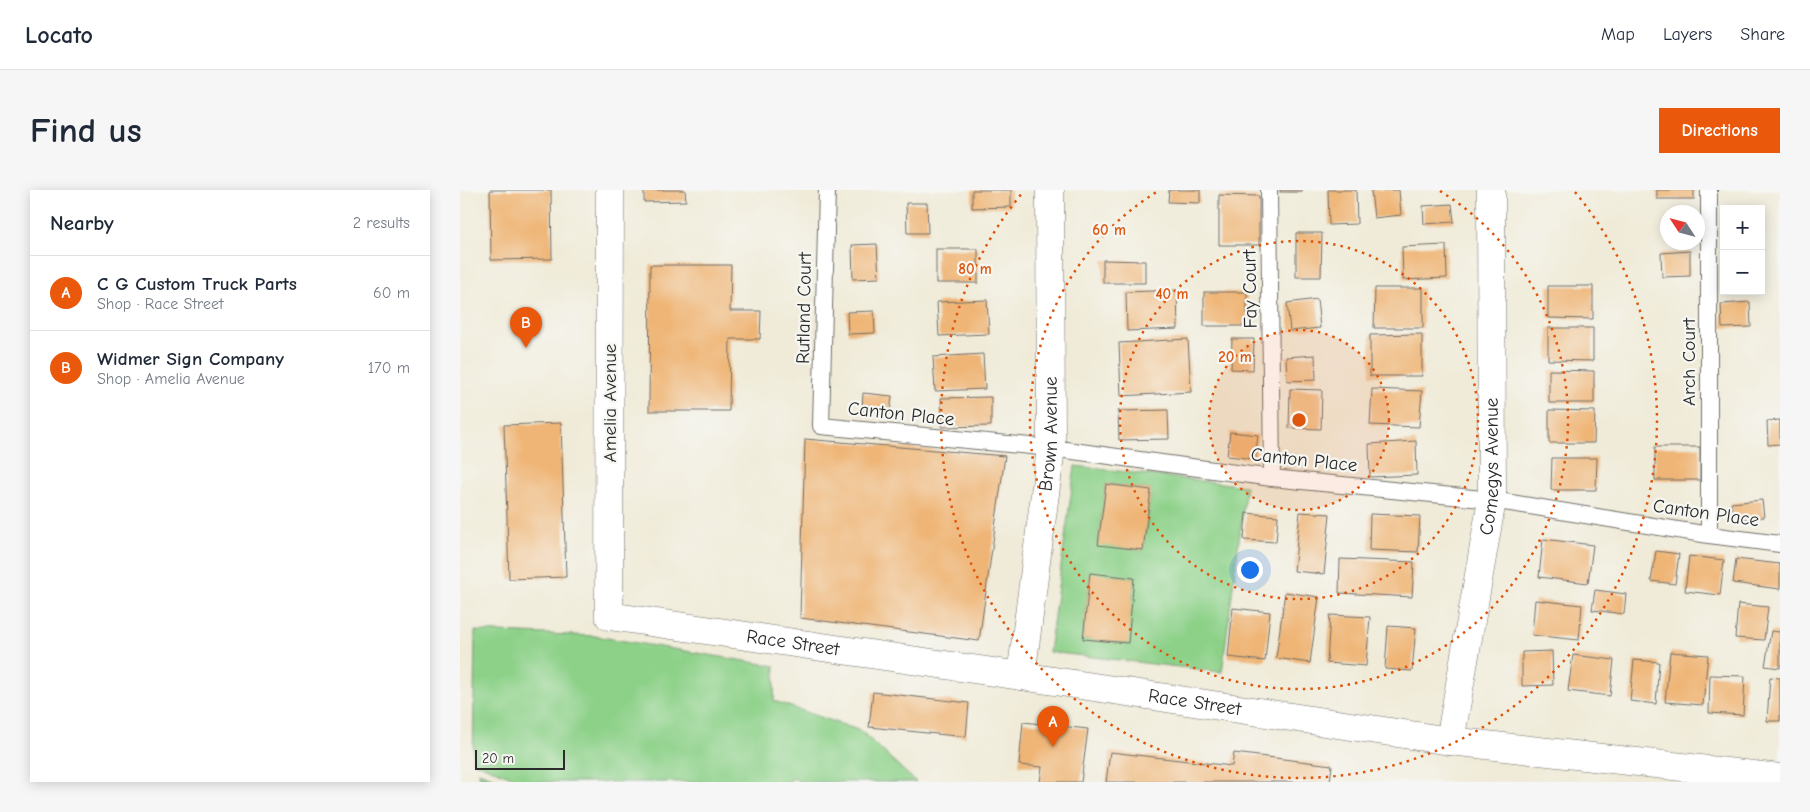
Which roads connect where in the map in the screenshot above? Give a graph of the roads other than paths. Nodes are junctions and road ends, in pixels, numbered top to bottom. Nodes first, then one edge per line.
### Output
1 (610, 190) edge
2 (827, 190) edge
3 (1050, 190) edge
4 (1269, 190) edge
5 (1491, 190) edge
6 (1709, 190) edge
7 (822, 426) joint
8 (1051, 448) junction
9 (1272, 478) junction
10 (1492, 500) junction
11 (1709, 535) junction
12 (1780, 544) edge
13 (609, 616) joint
14 (1021, 676) junction
15 (1450, 741) junction
16 (1780, 778) edge

1 - 13 street, Amelia Avenue
2 - 7 lane, Rutland Court
3 - 8 street, Brown Avenue
4 - 9 lane, Fay Court
5 - 10 street, Comegys Avenue
6 - 11 lane, Arch Court
7 - 8 lane, Canton Place
8 - 9 lane, Canton Place
8 - 14 street, Brown Avenue
9 - 10 lane, Canton Place
10 - 11 lane, Canton Place
10 - 15 street, Comegys Avenue
11 - 12 lane, Canton Place
13 - 14 street, Race Street
14 - 15 street, Race Street
15 - 16 street, Race Street

